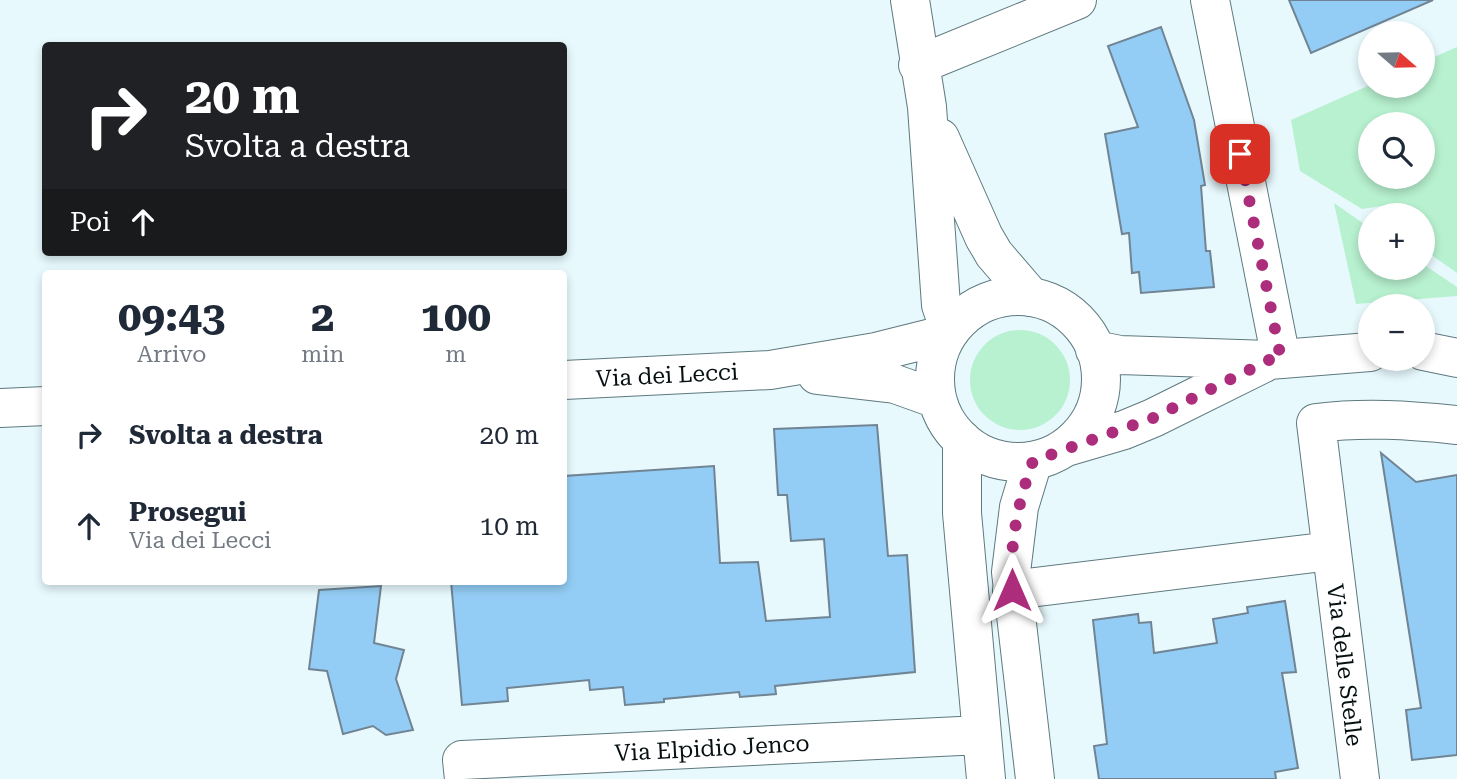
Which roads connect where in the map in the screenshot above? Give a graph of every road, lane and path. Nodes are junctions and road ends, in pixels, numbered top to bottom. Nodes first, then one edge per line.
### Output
1 (909, 0) edge
2 (1077, 0) edge
3 (1210, 0) edge
4 (918, 65) junction
5 (927, 107) junction
6 (1031, 298) junction
7 (949, 333) junction
8 (1457, 348) edge
9 (1095, 350) junction
10 (1435, 350) edge
11 (1358, 353) edge
12 (1435, 353) edge
13 (1457, 358) edge
14 (1275, 360) junction
15 (770, 370) junction
16 (567, 380) edge
17 (937, 399) junction
18 (42, 406) edge
19 (0, 408) edge
20 (1457, 425) edge
21 (962, 440) junction
22 (1050, 454) junction
23 (1331, 551) junction
24 (1012, 590) junction
25 (981, 735) junction
26 (464, 779) edge
27 (986, 779) edge
28 (1035, 779) edge
29 (1360, 779) edge

1 - 4 street
2 - 4 street
3 - 14 street
4 - 5 street
5 - 6 street
5 - 7 street
6 - 7 street
6 - 9 street
7 - 15 street, Via dei Lecci
7 - 17 street
8 - 10 street
9 - 14 street
9 - 22 street
11 - 14 street
12 - 13 street
14 - 22 street
15 - 16 street, Via dei Lecci
15 - 17 street, Via dei Lecci
17 - 21 street
18 - 19 street
20 - 23 street, Via delle Stelle
21 - 22 street
21 - 25 street
22 - 24 street
23 - 24 street
23 - 29 street, Via delle Stelle
24 - 28 street
25 - 26 street, Via Elpidio Jenco
25 - 27 street

